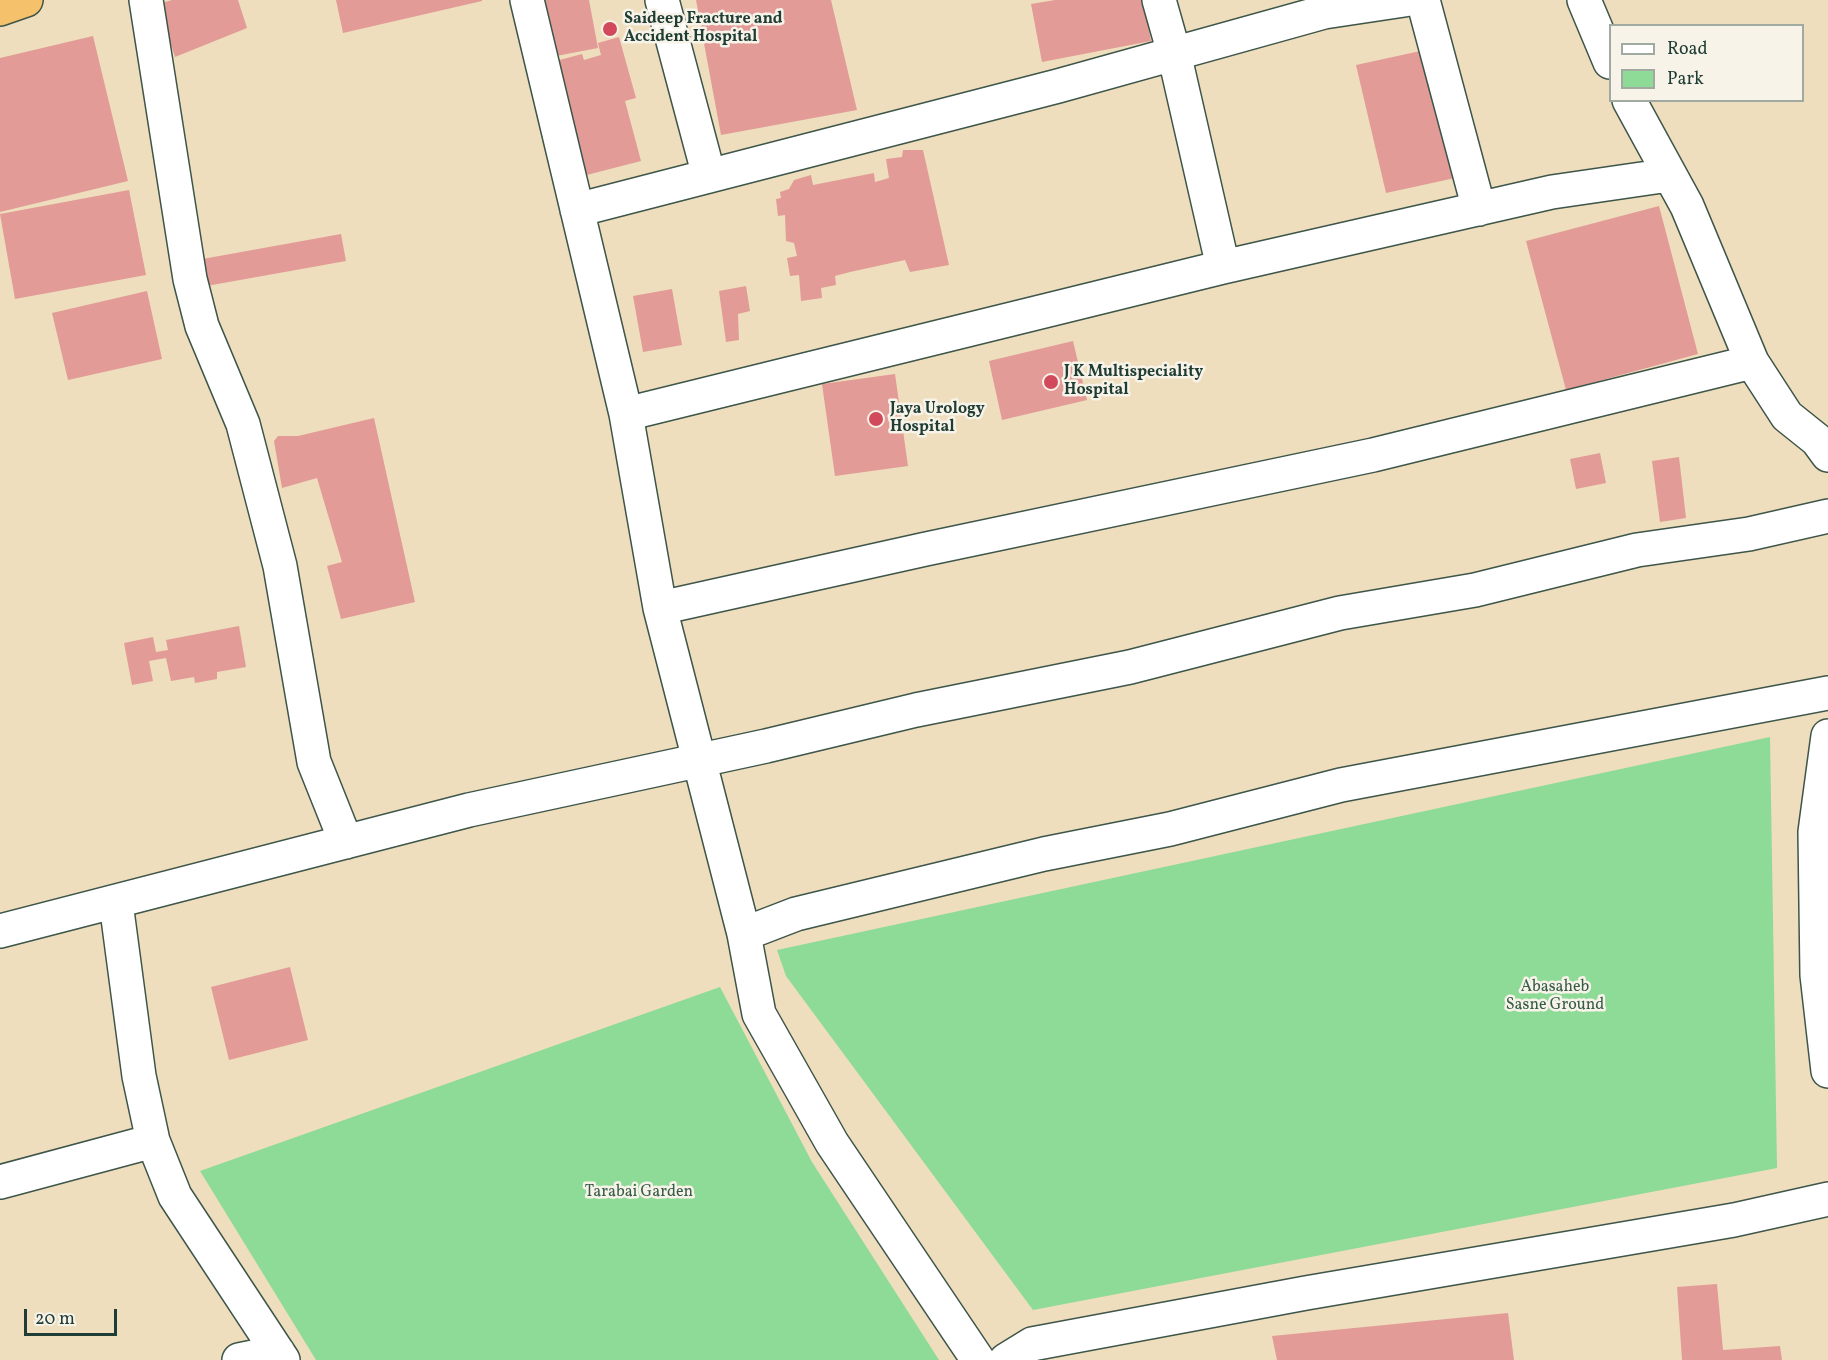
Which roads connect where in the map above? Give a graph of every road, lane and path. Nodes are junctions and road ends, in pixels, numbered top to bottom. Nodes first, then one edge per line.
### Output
1 (26, 0) edge
2 (146, 0) edge
3 (528, 0) edge
4 (662, 0) edge
5 (1159, 0) edge
6 (1404, 0) edge
7 (1423, 0) edge
8 (1584, 0) edge
9 (0, 9) edge
10 (1174, 53) junction
11 (1609, 57) edge
12 (1630, 102) edge
13 (1669, 175) junction
14 (709, 176) junction
15 (1479, 209) junction
16 (577, 210) junction
17 (1223, 267) junction
18 (1752, 362) junction
19 (626, 414) junction
20 (1828, 455) edge
21 (1828, 516) edge
22 (660, 608) junction
23 (1828, 693) edge
24 (1828, 736) edge
25 (698, 761) junction
26 (346, 842) junction
27 (116, 903) junction
28 (1822, 908) edge
29 (0, 931) edge
30 (744, 934) junction
31 (1828, 1071) edge
32 (153, 1141) junction
33 (0, 1182) edge
34 (1828, 1199) edge
35 (281, 1356) edge
36 (239, 1360) edge
37 (978, 1360) edge
38 (1006, 1360) edge

1 - 9 highway
2 - 26 street
3 - 16 street
4 - 14 street
5 - 10 street
6 - 10 street
7 - 15 street
8 - 11 street
10 - 14 street
10 - 17 street
12 - 13 street
13 - 15 street
13 - 18 street
14 - 16 street
15 - 17 street
16 - 19 street
17 - 19 street
18 - 20 street
18 - 22 street
19 - 22 street
21 - 25 street
22 - 25 street
23 - 30 street
24 - 28 street
25 - 26 street
25 - 30 street
26 - 27 street
27 - 29 street
27 - 32 street
28 - 31 street
30 - 37 street
32 - 33 street
32 - 35 street
34 - 38 street
35 - 36 street

